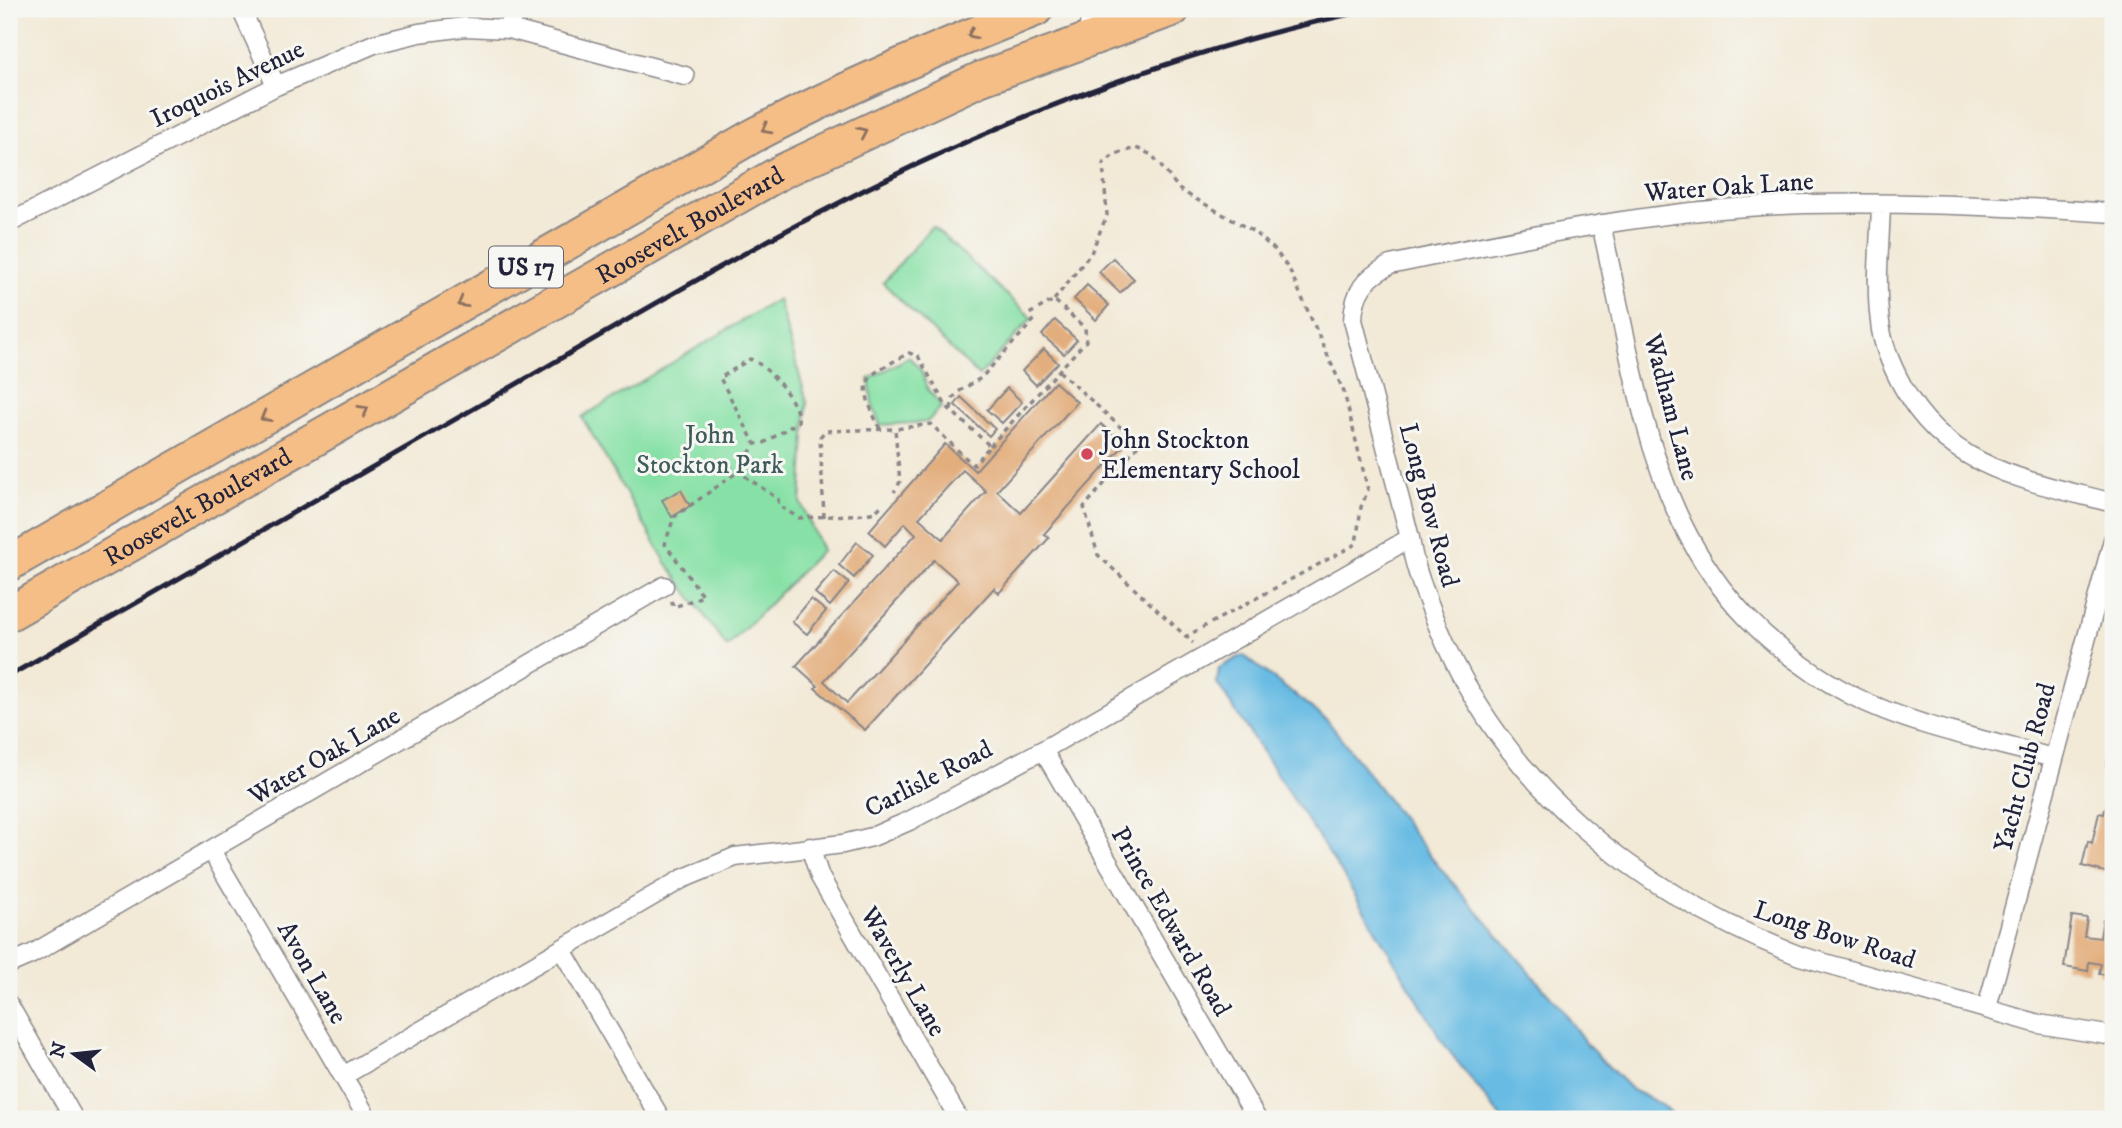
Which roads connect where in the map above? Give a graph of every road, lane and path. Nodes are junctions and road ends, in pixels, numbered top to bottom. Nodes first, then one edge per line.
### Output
1 (241, 9) edge
2 (514, 9) edge
3 (1036, 9) edge
4 (1173, 9) edge
5 (1090, 23) edge
6 (509, 29) junction
7 (685, 76) dead end
8 (276, 86) junction
9 (1881, 205) junction
10 (2113, 213) edge
11 (9, 223) edge
12 (1601, 224) junction
13 (1360, 286) joint
14 (1054, 300) junction
15 (1028, 314) dead end
16 (1036, 318) dead end
17 (1059, 371) junction
18 (951, 411) junction
19 (880, 429) junction
20 (895, 429) junction
21 (755, 444) junction
22 (990, 446) junction
23 (719, 459) dead end
24 (739, 471) junction
25 (894, 492) dead end
26 (2113, 503) edge
27 (882, 505) dead end
28 (824, 517) junction
29 (1410, 538) junction
30 (2113, 540) edge
31 (9, 564) edge
32 (664, 586) joint
33 (9, 614) edge
34 (1185, 637) junction
35 (1199, 649) dead end
36 (1043, 750) junction
37 (2053, 758) junction
38 (810, 847) junction
39 (212, 852) junction
40 (562, 950) junction
41 (9, 964) edge
42 (9, 1005) edge
43 (1987, 1008) junction
44 (2113, 1036) edge
45 (343, 1076) junction
46 (74, 1119) edge
47 (368, 1119) edge
48 (661, 1119) edge
49 (959, 1119) edge
50 (1256, 1119) edge

1 - 8 street
2 - 6 street
3 -> 31 highway, Roosevelt Boulevard / US 17
4 - 5 highway, Roosevelt Boulevard / US 17
33 -> 5 highway, Roosevelt Boulevard / US 17
6 - 7 street, Iroquois Avenue
6 - 8 street, Iroquois Avenue
8 - 11 street, Iroquois Avenue
9 - 10 street, Water Oak Lane
9 - 12 street, Water Oak Lane
9 - 26 street
12 - 13 street, Water Oak Lane
12 - 37 street, Wadham Lane
13 - 29 street, Long Bow Road
14 - 15 path
14 - 17 path
14 - 34 path
16 - 18 path
17 - 22 path
17 - 34 path
18 - 19 path
18 - 22 path
19 - 20 path
19 - 28 path
20 - 22 path
20 - 25 path
21 - 21 path
21 - 24 path
23 - 24 path
24 - 28 path
24 - 32 path
27 - 28 path
29 - 36 street, Carlisle Road
29 - 43 street, Long Bow Road
30 - 37 street, Yacht Club Road
32 - 39 street, Water Oak Lane
34 - 35 path
36 - 38 street, Carlisle Road
36 - 50 street, Prince Edward Road
37 - 43 street, Yacht Club Road
38 - 40 street, Carlisle Road
38 - 49 street, Waverly Lane
39 - 41 street, Water Oak Lane
39 - 45 street, Avon Lane
40 - 45 street, Carlisle Road
40 - 48 street
42 - 46 street
43 - 44 street, Long Bow Road
45 - 47 street, Avon Lane

